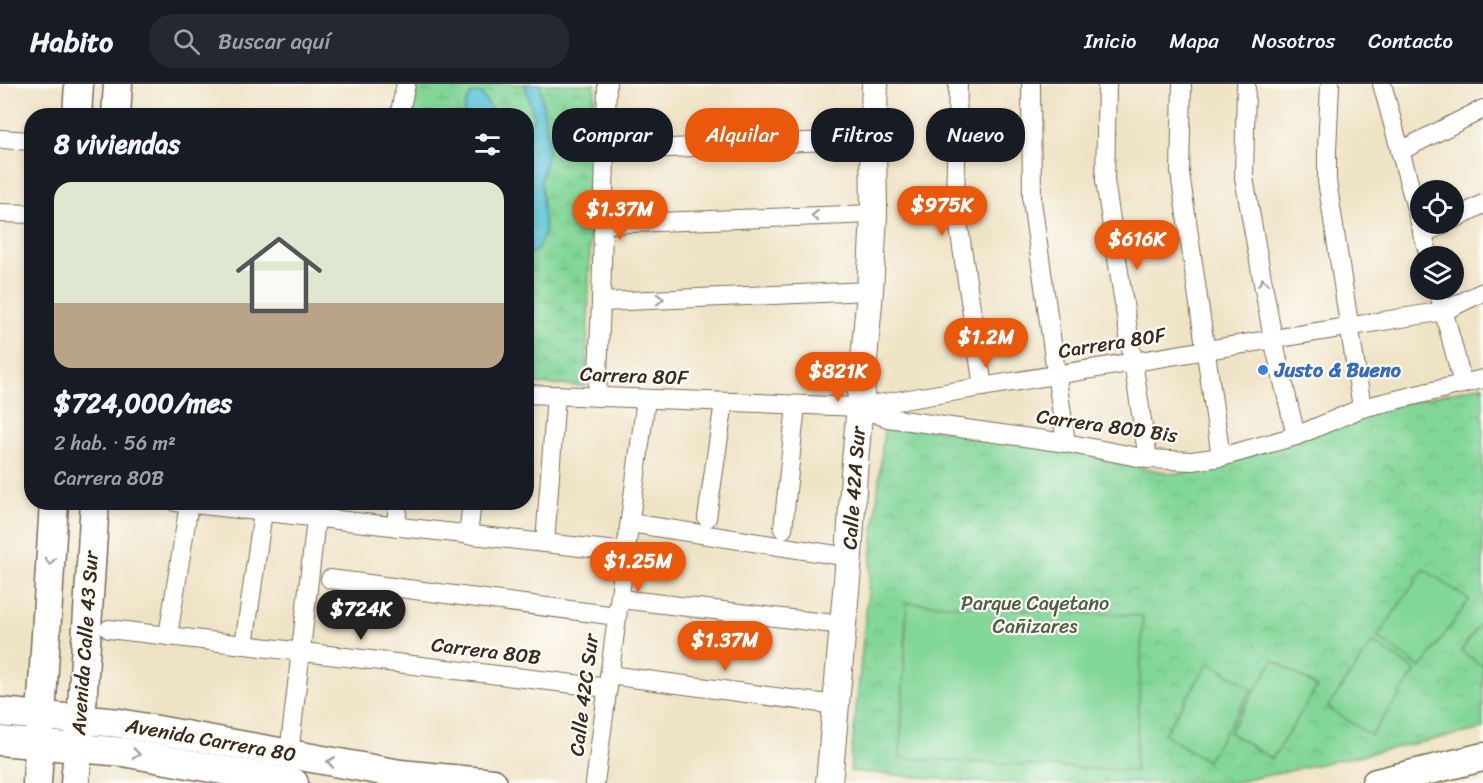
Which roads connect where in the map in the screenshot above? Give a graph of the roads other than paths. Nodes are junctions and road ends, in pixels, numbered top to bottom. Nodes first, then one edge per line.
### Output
1 (79, 84) edge
2 (118, 84) edge
3 (406, 84) edge
4 (607, 84) edge
5 (875, 84) edge
6 (958, 84) edge
7 (1031, 84) edge
8 (1107, 84) edge
9 (1182, 84) edge
10 (1246, 84) edge
11 (1330, 84) edge
12 (1382, 84) edge
13 (78, 108) edge
14 (116, 108) edge
15 (401, 108) edge
16 (606, 108) edge
17 (874, 108) edge
18 (1483, 109) edge
19 (0, 139) edge
20 (24, 140) edge
21 (811, 142) edge
22 (673, 148) edge
23 (1400, 151) junction
24 (605, 162) edge
25 (873, 162) edge
26 (1410, 189) edge
27 (1483, 204) edge
28 (0, 213) edge
29 (24, 214) edge
30 (874, 214) junction
31 (1464, 214) edge
32 (603, 224) junction
33 (1422, 234) edge
34 (1426, 246) edge
35 (870, 291) junction
36 (1483, 292) edge
37 (1441, 300) edge
38 (602, 302) junction
39 (1444, 311) junction
40 (1349, 327) junction
41 (1273, 339) junction
42 (1205, 351) junction
43 (1133, 362) junction
44 (1057, 375) junction
45 (1483, 379) edge
46 (1463, 384) junction
47 (983, 387) junction
48 (534, 394) edge
49 (556, 395) junction
50 (597, 397) junction
51 (646, 399) junction
52 (724, 402) junction
53 (796, 405) junction
54 (860, 407) junction
55 (1362, 408) junction
56 (1296, 436) junction
57 (1066, 443) junction
58 (1221, 457) junction
59 (1148, 459) junction
60 (54, 510) edge
61 (94, 510) edge
62 (181, 510) edge
63 (244, 510) edge
64 (318, 510) edge
65 (397, 510) edge
66 (471, 510) edge
67 (262, 512) junction
68 (707, 519) dead end
69 (630, 523) junction
70 (396, 527) junction
71 (783, 529) dead end
72 (468, 535) junction
73 (544, 543) junction
74 (626, 552) junction
75 (849, 557) junction
76 (330, 579) dead end
77 (618, 607) junction
78 (843, 625) junction
79 (109, 629) dead end
80 (168, 636) junction
81 (244, 645) junction
82 (301, 652) junction
83 (609, 682) junction
84 (836, 705) junction
85 (0, 712) edge
86 (41, 715) junction
87 (81, 719) junction
88 (0, 741) edge
89 (40, 744) junction
90 (78, 748) junction
91 (289, 754) junction
92 (1483, 757) edge
93 (38, 783) edge
94 (75, 783) edge
95 (294, 783) edge
96 (493, 783) edge
97 (595, 783) edge
98 (829, 783) edge
99 (1376, 783) edge

1 - 13 main road
2 - 14 main road
3 - 15 street
4 - 16 street
5 - 17 street, Calle 42A Sur
6 - 47 street
7 - 44 street
8 - 43 street
9 - 42 street
41 -> 10 street
11 - 40 street
12 - 23 street
18 - 23 street
19 - 20 street
21 - 22 street
23 - 26 street
24 - 32 street
25 - 30 street, Calle 42A Sur
27 - 31 street
28 - 29 street
30 -> 32 street
30 - 35 street, Calle 42A Sur
32 - 38 street
33 - 34 street
38 -> 35 street
35 - 54 street, Calle 42A Sur
36 - 39 street, Carrera 80F
37 - 39 street
38 - 50 street
39 - 40 street, Carrera 80F
39 - 46 street
40 - 41 street, Carrera 80F
40 - 55 street
41 - 42 street, Carrera 80F
41 - 56 street
42 - 43 street, Carrera 80F
42 - 58 street
43 - 44 street, Carrera 80F
43 - 59 street
44 - 47 street, Carrera 80F
44 - 57 street
45 - 46 street, Carrera 80D Bis
46 - 55 street, Carrera 80D Bis
47 - 54 street, Carrera 80F
48 - 49 street, Carrera 80F
49 - 50 street, Carrera 80F
49 - 73 street
50 - 51 street, Carrera 80F
51 - 52 street, Carrera 80F
51 - 69 street, Calle 42C Sur
52 - 53 street, Carrera 80F
52 - 68 street
53 - 54 street, Carrera 80F
53 - 71 street
54 - 57 street, Carrera 80D Bis
54 - 75 street, Calle 42A Sur
55 - 56 street, Carrera 80D Bis
56 - 58 street, Carrera 80D Bis
57 - 59 street, Carrera 80D Bis
58 - 59 street, Carrera 80D Bis
60 -> 86 main road, Avenida Calle 43 Sur
61 - 87 main road, Avenida Calle 43 Sur
62 - 80 street
63 - 67 street
64 - 67 street
64 - 70 street
64 - 82 street
65 - 70 street
66 - 72 street
67 - 81 street
69 - 74 street, Calle 42C Sur
69 - 75 street
70 - 72 street
72 - 73 street
73 - 74 street
74 - 77 street, Calle 42C Sur
75 - 78 street, Calle 42A Sur
76 - 77 street
77 - 78 street
77 - 83 street, Calle 42C Sur
78 - 84 street, Calle 42A Sur
79 - 80 street, Carrera 80B
80 - 81 street, Carrera 80B
81 - 82 street, Carrera 80B
82 - 83 street, Carrera 80B
82 - 91 street
83 - 84 street, Carrera 80B
83 - 97 street, Calle 42C Sur
84 - 98 street, Calle 42A Sur
85 - 86 main road, Avenida Carrera 80
86 - 87 main road, Avenida Carrera 80
86 - 89 main road, Avenida Calle 43 Sur
87 - 90 main road, Avenida Calle 43 Sur
87 - 91 main road, Avenida Carrera 80
88 - 89 main road, Avenida Carrera 80
89 - 90 main road, Avenida Carrera 80
89 - 93 main road, Avenida Calle 43 Sur
90 - 94 main road, Avenida Calle 43 Sur
90 -> 95 main road, Avenida Carrera 80
96 -> 91 main road, Avenida Carrera 80
92 - 99 main road

